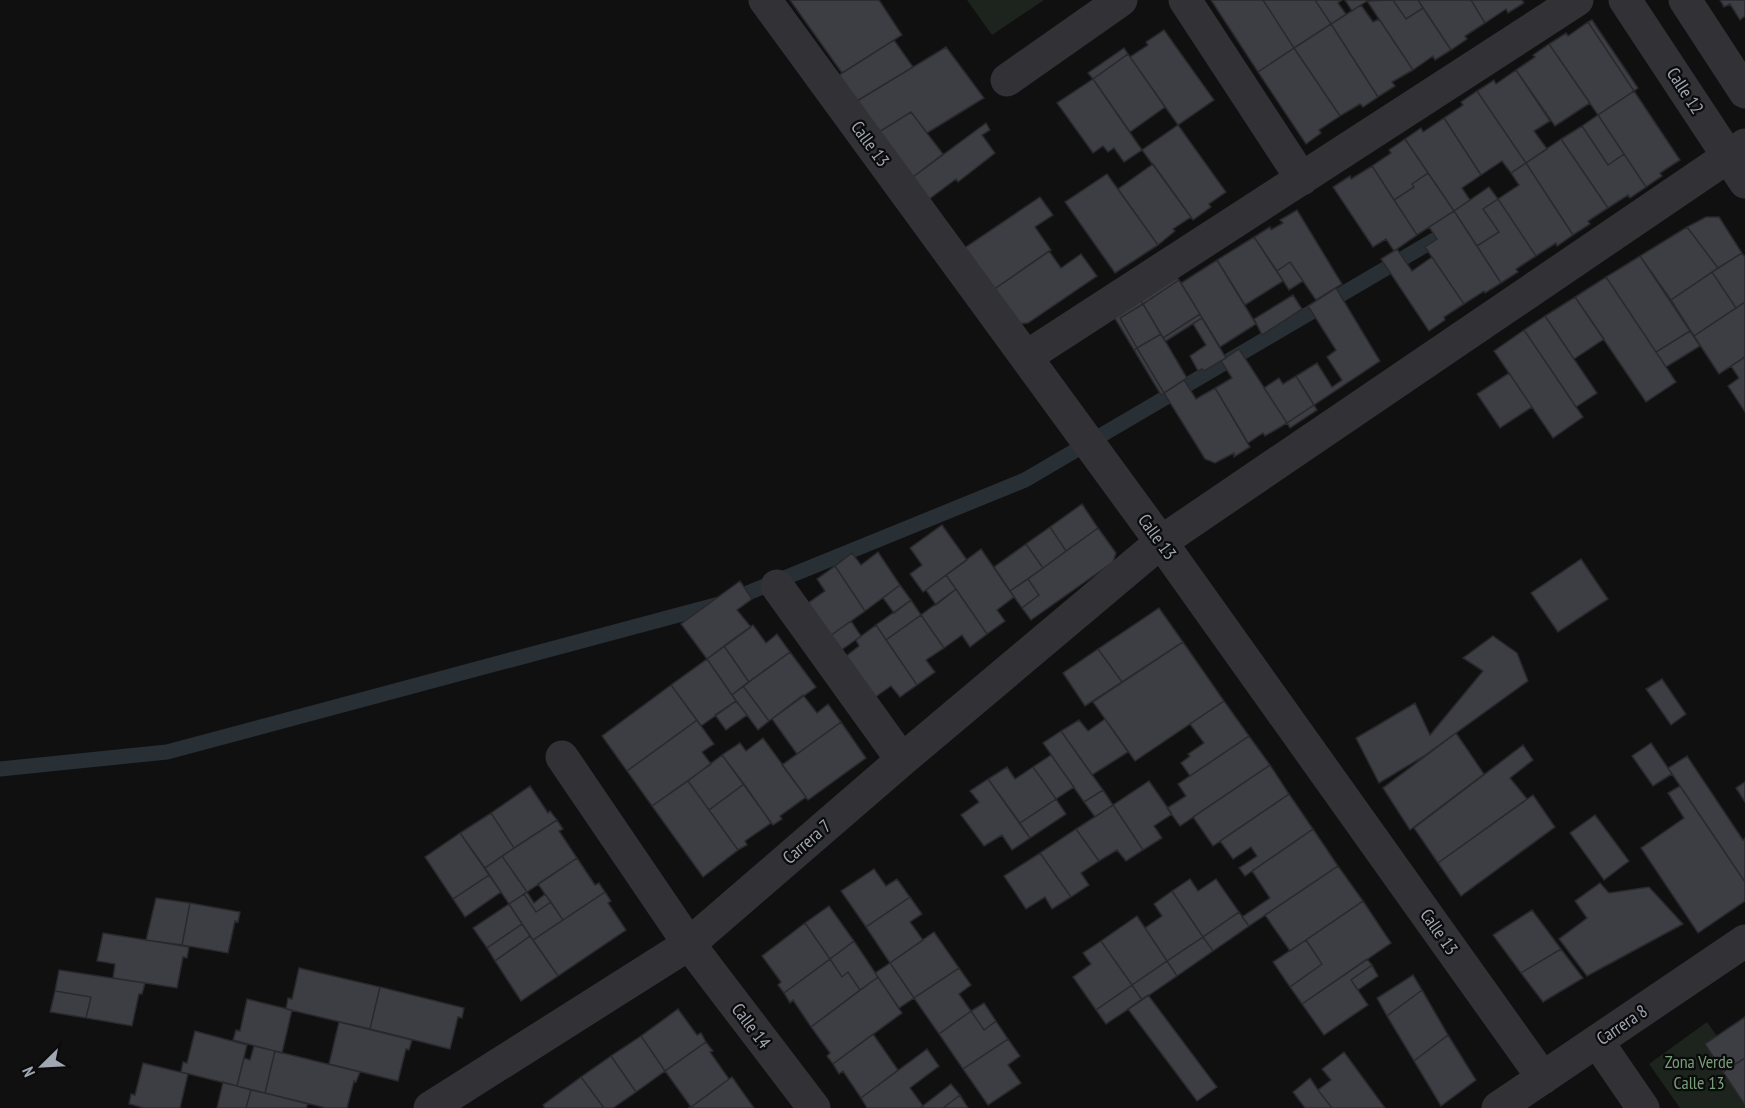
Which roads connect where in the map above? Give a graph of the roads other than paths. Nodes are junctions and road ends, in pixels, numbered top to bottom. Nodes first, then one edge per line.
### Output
1 (765, 0) edge
2 (1122, 0) edge
3 (1185, 0) edge
4 (1577, 0) edge
5 (1625, 0) edge
6 (1684, 0) edge
7 (1007, 80) dead end
8 (1745, 92) edge
9 (1739, 161) edge
10 (1302, 179) junction
11 (1026, 357) junction
12 (1161, 542) junction
13 (777, 586) dead end
14 (562, 757) dead end
15 (902, 760) junction
16 (1745, 941) edge
17 (689, 944) junction
18 (1597, 1041) junction
19 (1543, 1078) junction
20 (430, 1108) edge
21 (814, 1108) edge
22 (1498, 1108) edge
23 (1643, 1108) edge

1 - 11 street, Calle 13
2 - 7 street
3 - 10 street
4 - 10 street
5 - 9 street, Calle 12
6 - 8 street
9 - 12 street, Carrera 7
10 - 11 street
11 - 12 street, Calle 13
12 - 15 street, Carrera 7
12 - 19 street, Calle 13
13 - 15 street
14 - 17 street, Calle 14
15 - 17 street, Carrera 7
16 - 18 street, Carrera 8
17 - 20 street, Carrera 7
17 - 21 street, Calle 14
18 - 19 street, Carrera 8
18 - 23 street
19 - 22 street, Carrera 8

